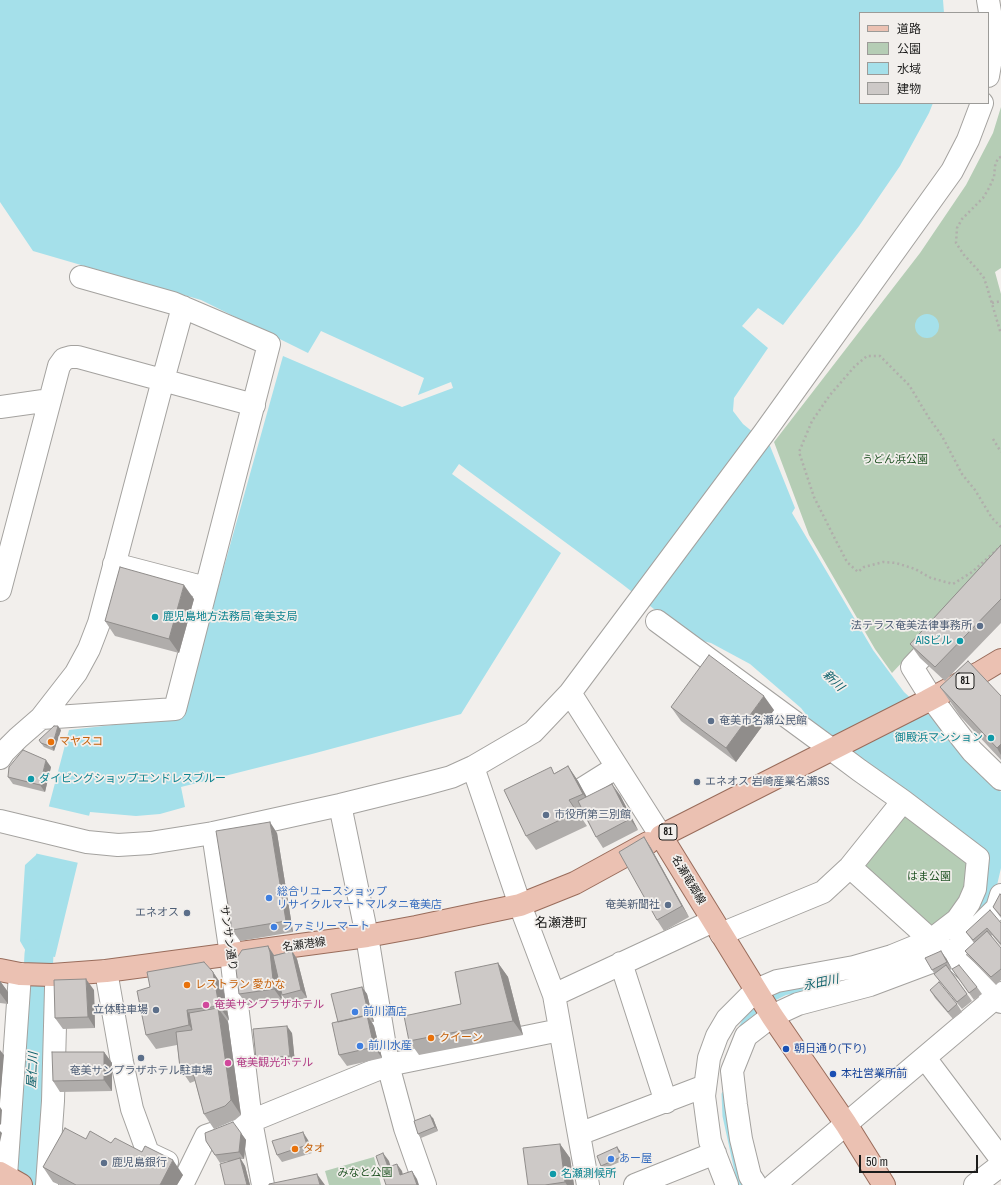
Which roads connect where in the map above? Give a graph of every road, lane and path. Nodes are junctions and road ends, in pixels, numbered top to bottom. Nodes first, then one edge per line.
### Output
1 (988, 0) edge
2 (996, 53) edge
3 (989, 73) edge
4 (982, 104) edge
5 (1001, 157) edge
6 (81, 277) dead end
7 (1001, 301) edge
8 (992, 304) junction
9 (183, 307) junction
10 (1001, 334) edge
11 (163, 380) junction
12 (50, 400) junction
13 (254, 405) junction
14 (0, 407) edge
15 (993, 439) dead end
16 (1001, 452) edge
17 (1001, 527) edge
18 (1001, 546) edge
19 (114, 564) junction
20 (1, 579) edge
21 (206, 588) junction
22 (657, 621) dead end
23 (952, 623) edge
24 (1001, 660) edge
25 (570, 693) junction
26 (930, 700) junction
27 (41, 718) junction
28 (834, 748) junction
29 (1, 753) edge
30 (472, 767) junction
31 (617, 767) junction
32 (1001, 779) edge
33 (582, 789) edge
34 (903, 801) junction
35 (340, 805) junction
36 (0, 821) edge
37 (213, 833) junction
38 (661, 836) junction
39 (850, 867) junction
40 (1001, 895) edge
41 (520, 905) junction
42 (717, 927) junction
43 (367, 936) junction
44 (931, 940) junction
45 (231, 955) junction
46 (950, 955) junction
47 (621, 963) junction
48 (106, 971) junction
49 (15, 973) edge
50 (54, 975) junction
51 (756, 990) junction
52 (554, 995) junction
53 (1000, 997) edge
54 (772, 1016) junction
55 (560, 1030) junction
56 (925, 1058) junction
57 (388, 1065) junction
58 (705, 1086) junction
59 (666, 1102) junction
60 (250, 1121) junction
61 (846, 1124) junction
62 (579, 1134) junction
63 (715, 1153) junction
64 (1001, 1159) edge
65 (1001, 1165) edge
66 (185, 1178) edge
67 (8, 1180) edge
68 (47, 1185) edge
69 (263, 1185) edge
70 (425, 1185) edge
71 (588, 1185) edge
72 (635, 1185) edge
73 (727, 1185) edge
74 (756, 1185) edge
75 (774, 1185) edge
76 (884, 1185) edge
77 (975, 1185) edge

1 - 2 street
2 - 3 street
4 - 25 street
5 - 8 path
6 - 9 street
7 - 8 path
8 - 10 path
9 - 11 street
9 - 13 street
11 - 12 street
11 - 13 street
11 - 19 street
12 - 14 street
12 - 20 street
13 - 21 street
15 - 16 path
17 - 18 path
19 - 21 street
19 - 27 street
21 - 27 street
22 - 28 street
23 - 26 street
24 - 26 main road, 81
25 - 30 street
25 - 31 street
26 - 28 main road, 81
26 - 32 street
27 - 29 street
28 - 34 street
28 - 38 main road, 81
30 - 35 street
30 - 41 street
31 - 33 street
31 - 38 street
34 - 39 street
34 - 44 street
35 - 37 street
35 - 43 street
36 - 37 street
37 - 45 street, サンサン通り
38 - 41 main road, 名瀬港線
38 - 42 main road, 名瀬竜郷線 / 81
39 - 42 street
39 - 44 street
40 - 46 street
41 - 43 main road, 名瀬港線
41 - 52 street
42 - 47 street
42 - 51 main road, 名瀬竜郷線 / 81
43 - 45 main road, 名瀬港線
43 - 57 street
44 - 46 street
44 - 51 street
45 - 48 main road, 名瀬港線
45 - 60 street, サンサン通り
46 - 53 street
46 - 54 street
47 - 52 street
47 - 59 street
48 - 50 main road, 名瀬港線
48 - 66 street
49 - 50 main road, 名瀬港線
49 - 67 street
50 - 68 street
51 - 54 main road, 名瀬竜郷線 / 81
51 - 58 street
52 - 55 street
53 - 56 street
54 - 61 main road, 名瀬竜郷線 / 81
54 - 74 street
55 - 57 street
55 - 62 street
56 - 61 street
56 - 64 street
57 - 60 street
57 - 70 street
58 - 59 street
58 - 63 street
59 - 62 street
60 - 66 street
60 - 69 street, サンサン通り
61 - 75 street
61 - 76 main road, 名瀬竜郷線 / 81
62 - 71 street
63 - 72 street
63 - 73 street
65 - 77 street

